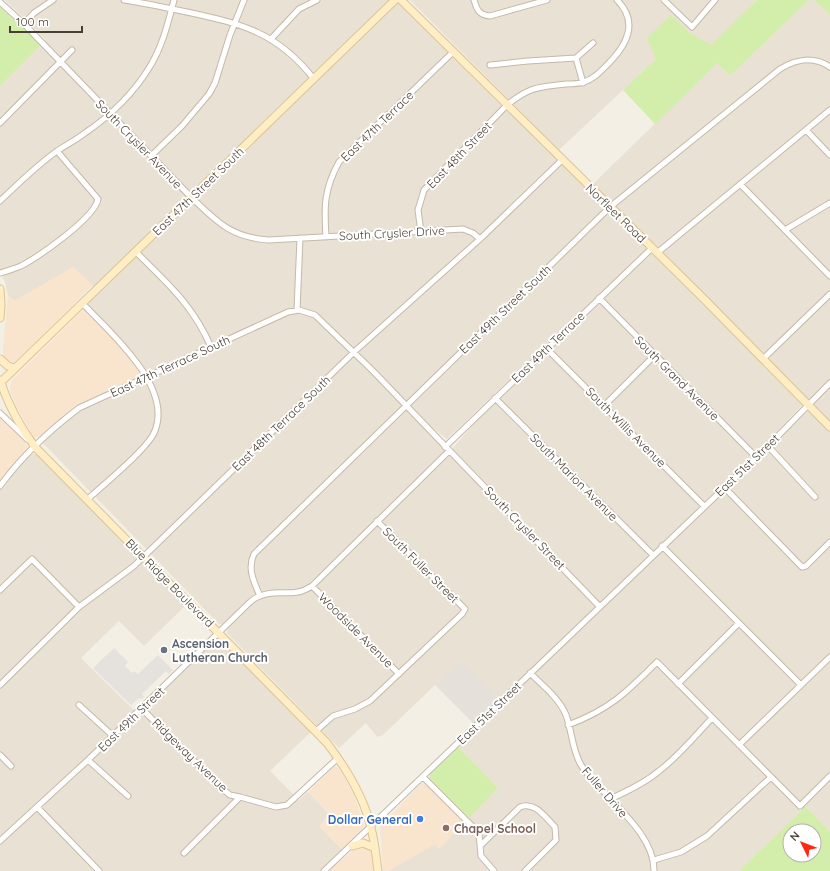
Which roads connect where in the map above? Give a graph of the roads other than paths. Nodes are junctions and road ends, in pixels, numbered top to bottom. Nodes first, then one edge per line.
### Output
1 (53, 0) edge
2 (124, 0) edge
3 (174, 0) edge
4 (244, 0) edge
5 (317, 0) edge
6 (395, 0) edge
7 (401, 0) edge
8 (474, 0) edge
9 (547, 0) edge
10 (617, 0) edge
11 (664, 0) edge
12 (715, 0) edge
13 (0, 2) edge
14 (172, 9) junction
15 (234, 22) junction
16 (24, 24) junction
17 (271, 39) junction
18 (593, 43) dead end
19 (72, 50) dead end
20 (453, 52) junction
21 (576, 58) junction
22 (61, 63) junction
23 (490, 66) dead end
24 (830, 67) edge
25 (314, 79) junction
26 (583, 83) junction
27 (507, 105) junction
28 (830, 110) edge
29 (110, 113) junction
30 (0, 123) edge
31 (806, 130) junction
32 (57, 151) junction
33 (830, 155) edge
34 (151, 156) junction
35 (562, 160) junction
36 (740, 184) junction
37 (192, 197) junction
38 (0, 201) edge
39 (830, 202) edge
40 (610, 207) junction
41 (785, 230) junction
42 (421, 232) junction
43 (326, 237) junction
44 (300, 238) junction
45 (480, 239) junction
46 (654, 250) junction
47 (136, 252) junction
48 (0, 273) edge
49 (830, 276) edge
50 (0, 290) edge
51 (830, 294) edge
52 (599, 298) junction
53 (82, 303) junction
54 (297, 310) junction
55 (0, 318) edge
56 (211, 347) junction
57 (547, 349) junction
58 (354, 352) junction
59 (655, 355) junction
60 (0, 359) edge
61 (763, 359) junction
62 (15, 368) junction
63 (146, 377) junction
64 (0, 382) edge
65 (830, 383) edge
66 (495, 398) junction
67 (605, 405) junction
68 (808, 405) junction
69 (406, 406) junction
70 (0, 414) edge
71 (830, 427) edge
72 (768, 446) junction
73 (35, 447) junction
74 (445, 447) junction
75 (449, 452) junction
76 (756, 457) junction
77 (0, 486) edge
78 (724, 487) junction
79 (815, 497) dead end
80 (87, 500) junction
81 (704, 506) junction
82 (378, 521) junction
83 (830, 542) edge
84 (662, 546) junction
85 (653, 555) junction
86 (143, 556) junction
87 (312, 586) junction
88 (0, 590) edge
89 (260, 596) junction
90 (599, 606) junction
91 (79, 607) junction
92 (739, 622) junction
93 (220, 632) junction
94 (830, 657) edge
95 (530, 673) junction
96 (399, 674) junction
97 (678, 684) junction
98 (0, 685) edge
99 (801, 685) junction
100 (79, 705) dead end
101 (142, 709) junction
102 (712, 718) junction
103 (568, 725) junction
104 (316, 731) junction
105 (113, 736) junction
106 (739, 745) junction
107 (0, 755) edge
108 (338, 758) junction
109 (88, 760) junction
110 (11, 766) dead end
111 (830, 776) edge
112 (423, 777) junction
113 (771, 777) junction
114 (128, 796) dead end
115 (240, 797) junction
116 (610, 799) junction
117 (37, 807) junction
118 (371, 828) junction
119 (0, 841) edge
120 (481, 845) junction
121 (352, 846) junction
122 (375, 848) junction
123 (184, 853) dead end
124 (654, 860) junction
125 (95, 870) edge
126 (324, 871) edge
127 (378, 871) edge
128 (494, 871) edge
129 (526, 871) edge
130 (654, 871) edge

1 - 16 street
2 - 14 street
3 - 14 street
4 - 15 street
5 - 17 street
6 - 25 street, East 47th Street South
7 - 20 street, Norfleet Road
8 - 9 street
10 - 26 street
11 - 12 street
13 - 16 street, South Crysler Avenue
14 - 15 street
14 - 29 street
15 - 17 street
15 - 34 street
16 - 22 street, South Crysler Avenue
17 - 25 street
18 - 21 street
19 - 22 street
20 - 27 street, Norfleet Road
20 - 43 street, East 47th Terrace
21 - 23 street
21 - 26 street
22 - 29 street, South Crysler Avenue
22 - 30 street
24 - 40 street, East 49th Street South
25 - 37 street, East 47th Street South
26 - 27 street, East 48th Street
27 - 35 street, Norfleet Road
27 - 42 street, East 48th Street
28 - 31 street, East 49th Terrace
29 - 32 street
29 - 34 street, South Crysler Avenue
31 - 33 street
31 - 36 street, East 49th Terrace
32 - 38 street
32 - 48 street
34 - 37 street, South Crysler Avenue
35 - 40 street, Norfleet Road
35 - 45 street, East 48th Terrace South
36 - 41 street
36 - 46 street, East 49th Terrace
37 - 44 street, South Crysler Avenue
37 - 47 street, East 47th Street South
39 - 41 street
40 - 46 street, Norfleet Road
40 - 69 street, East 49th Street South
41 - 49 street
42 - 43 street, South Crysler Drive
42 - 45 street, South Crysler Drive
43 - 44 street, South Crysler Drive
44 - 54 street
45 - 58 street, East 48th Terrace South
46 - 52 street, East 49th Terrace
46 - 61 street, Norfleet Road
47 - 53 street, East 47th Street South
47 - 56 street
50 - 55 street
51 - 61 street
52 - 57 street, East 49th Terrace
52 - 59 street, South Grand Avenue
53 - 62 street, East 47th Street South
53 - 63 street
54 - 56 street, East 47th Terrace South
54 - 58 street
56 - 63 street, East 47th Terrace South
57 - 66 street, East 49th Terrace
57 - 67 street, South Willis Avenue
58 - 69 street
58 - 86 street, East 48th Terrace South
59 - 67 street
59 - 76 street, South Grand Avenue
60 - 62 street
61 - 68 street, Norfleet Road
62 - 64 street, East 47th Street South
63 - 73 street, East 47th Terrace South
63 - 80 street
64 - 73 street, Blue Ridge Boulevard
65 - 68 street, East 51st Street
66 - 74 street, East 49th Terrace
66 - 85 street, South Marion Avenue
67 - 81 street, South Willis Avenue
68 - 71 street, Norfleet Road
68 - 72 street, East 51st Street
69 - 74 street
69 - 89 street, East 49th Street South
70 - 73 street
72 - 76 street, East 51st Street
72 - 79 street
73 - 77 street, East 47th Terrace South
73 - 80 street, Blue Ridge Boulevard
74 - 75 street
75 - 82 street
75 - 90 street, South Crysler Street
76 - 78 street, East 51st Street
78 - 81 street, East 51st Street
78 - 83 street
80 - 86 street, Blue Ridge Boulevard
81 - 84 street, East 51st Street
82 - 87 street
82 - 96 street, South Fuller Street
84 - 85 street, East 51st Street
84 - 92 street
85 - 90 street, East 51st Street
86 - 91 street, East 48th Terrace South
86 - 93 street, Blue Ridge Boulevard
87 - 89 street
87 - 96 street, Woodside Avenue
88 - 91 street
89 - 93 street, East 49th Street
90 - 95 street, East 51st Street
91 - 98 street, East 48th Terrace South
92 - 97 street
92 - 99 street
93 - 101 street, East 49th Street
93 - 104 street, Blue Ridge Boulevard
94 - 99 street
95 - 103 street, Fuller Drive
95 - 112 street, East 51st Street
96 - 104 street
97 - 102 street
97 - 103 street
99 - 106 street
100 - 105 street
101 - 105 street, East 49th Street
101 - 115 street, Ridgeway Avenue
102 - 106 street
102 - 116 street
103 - 116 street, Fuller Drive
104 - 108 street, Blue Ridge Boulevard
105 - 109 street, East 49th Street
106 - 113 street
107 - 110 street
108 - 115 street, Ridgeway Avenue
108 - 118 street, Blue Ridge Boulevard
109 - 114 street
109 - 117 street, East 49th Street
111 - 113 street
112 - 118 street, East 51st Street
112 - 120 street
113 - 124 street
115 - 123 street
116 - 124 street, Fuller Drive
117 - 119 street, East 49th Street
117 - 125 street
118 - 121 street, East 51st Street
118 - 122 street, Blue Ridge Boulevard
120 - 128 street
120 - 129 street
121 - 122 street
121 - 126 street, East 51st Street
122 - 127 street, Blue Ridge Boulevard
124 - 130 street, Fuller Drive

